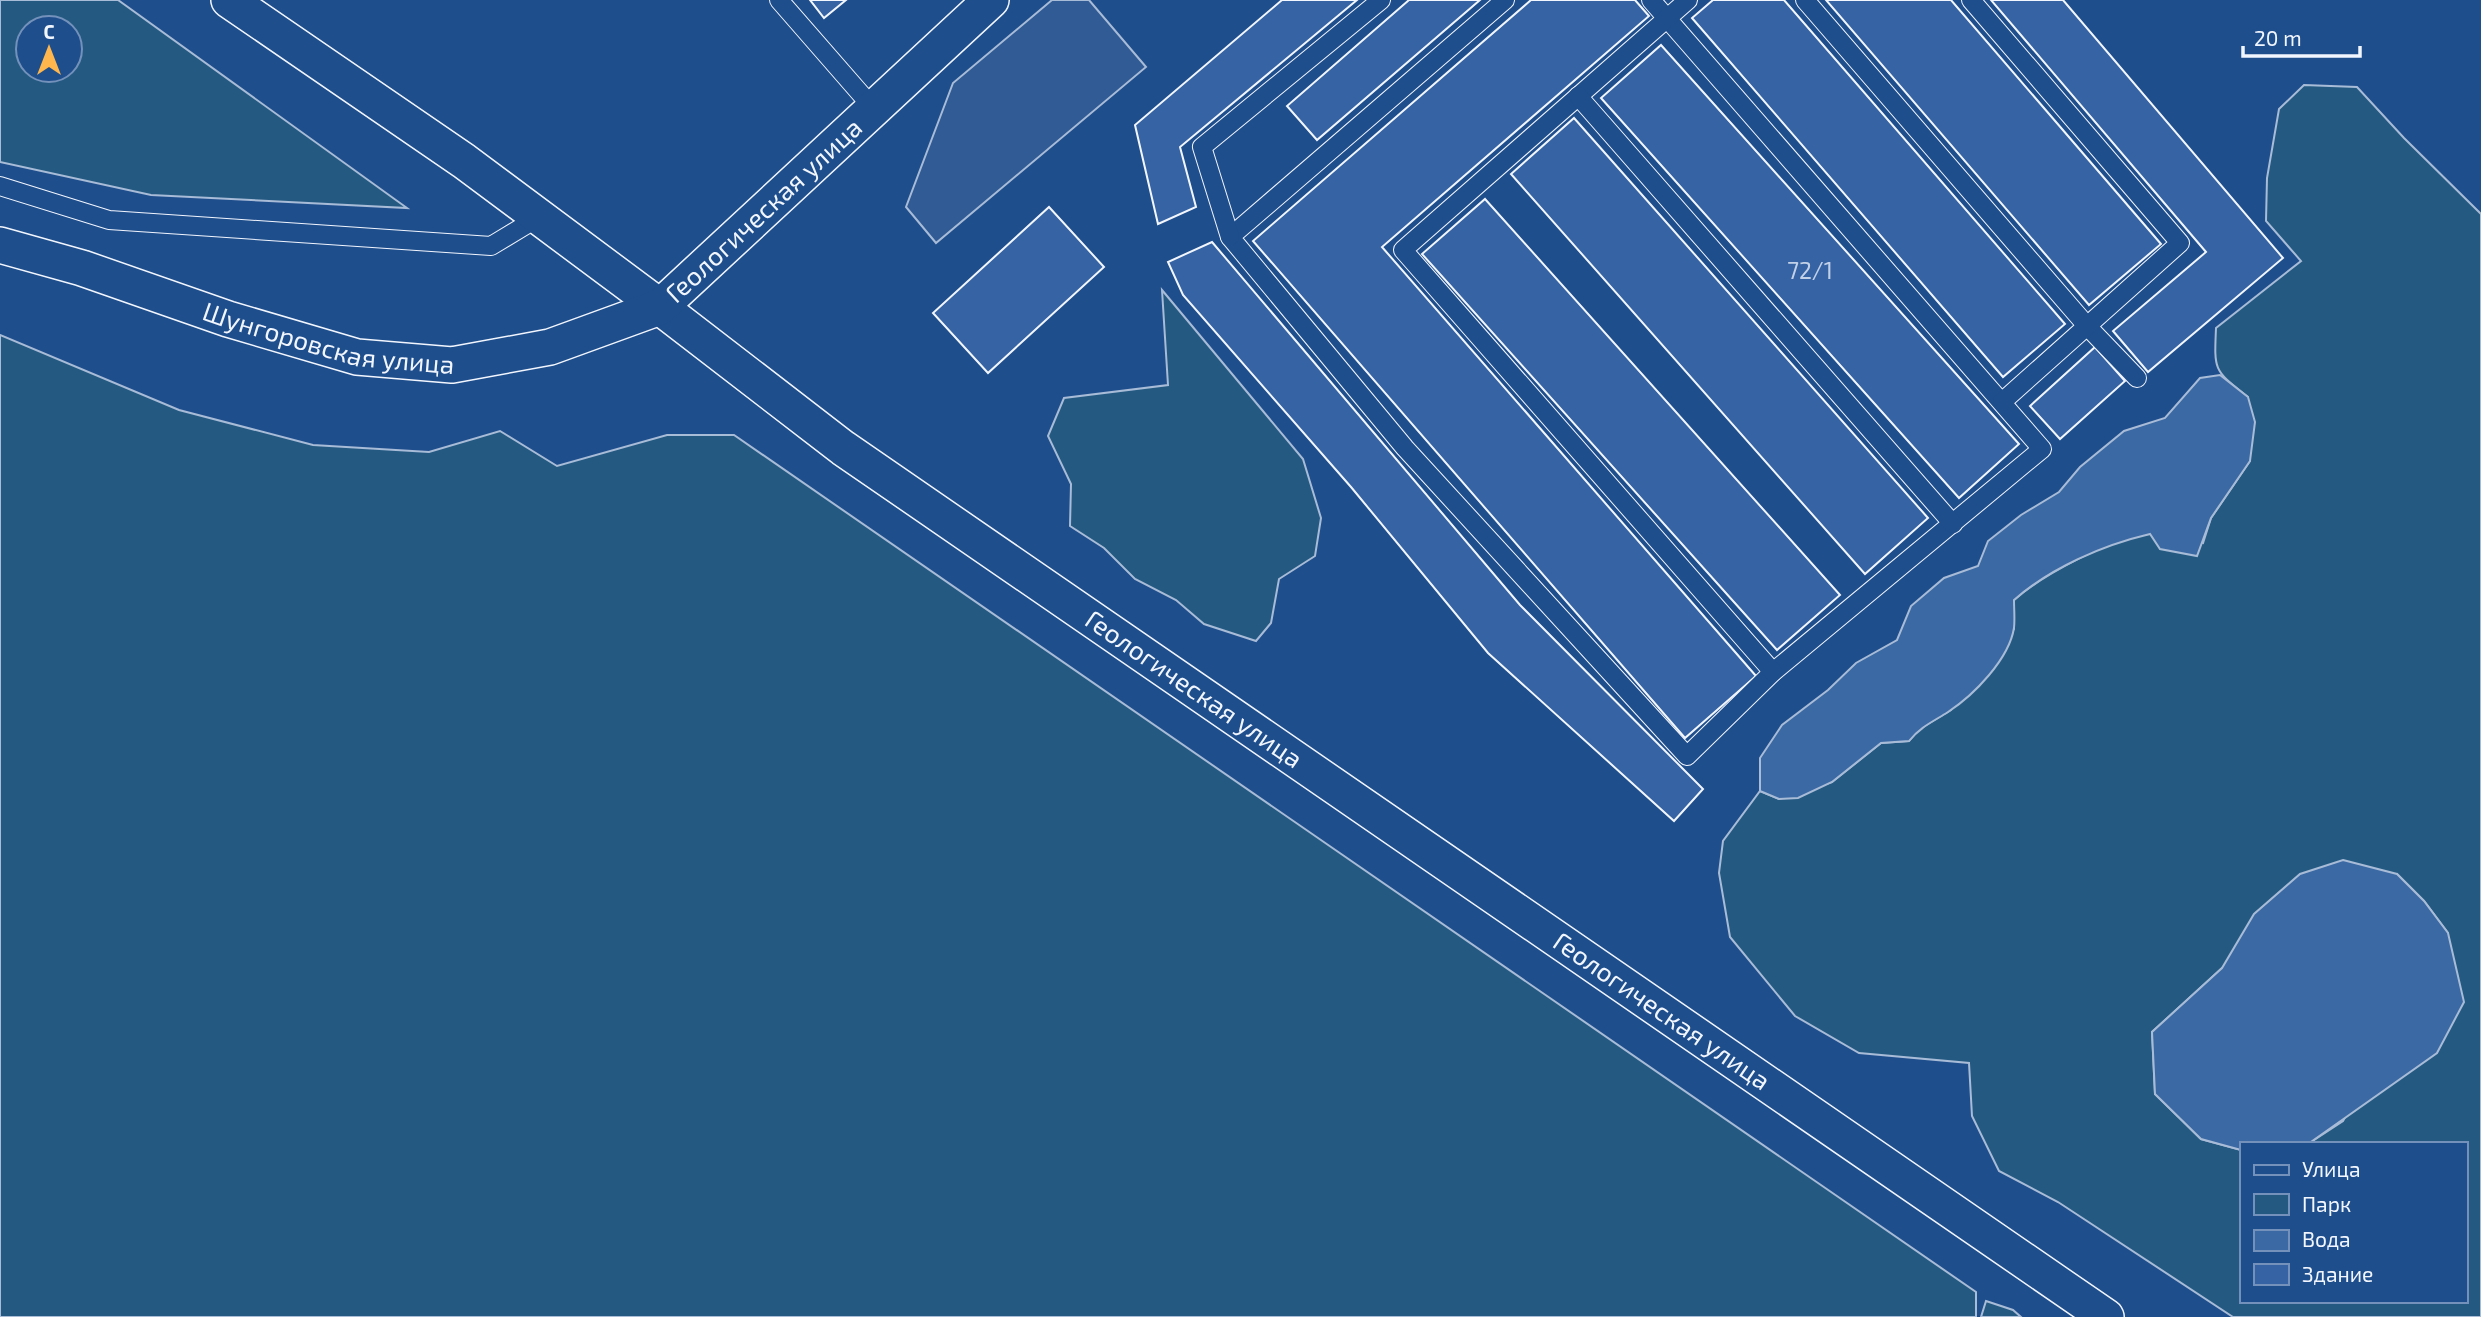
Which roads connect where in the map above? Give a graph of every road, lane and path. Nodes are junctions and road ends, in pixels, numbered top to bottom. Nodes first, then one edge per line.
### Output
1 (229, 0) edge
2 (779, 0) edge
3 (991, 0) edge
4 (1381, 0) edge
5 (1505, 0) edge
6 (1651, 0) edge
7 (1688, 0) edge
8 (1805, 0) edge
9 (1970, 0) edge
10 (1667, 18) junction
11 (1578, 96) junction
12 (874, 109) junction
13 (0, 186) edge
14 (539, 217) junction
15 (1230, 237) junction
16 (0, 245) edge
17 (660, 307) junction
18 (2087, 326) junction
19 (2137, 378) dead end
20 (2002, 402) junction
21 (1953, 524) junction
22 (1773, 672) junction
23 (2106, 1317) edge

1 - 14 street
2 - 12 lane
3 - 12 street, Геологическая улица
4 - 15 lane
5 - 15 lane
6 - 10 lane
7 - 10 lane
8 - 18 lane
9 - 18 lane
10 - 11 lane
10 - 20 lane
11 - 21 lane
11 - 22 lane
12 - 17 street, Геологическая улица
13 - 14 lane
14 - 17 street
15 - 22 lane
16 - 17 street, Шунгоровская улица
17 - 23 street, Геологическая улица
18 - 19 lane
18 - 20 lane
20 - 21 lane
21 - 22 lane

